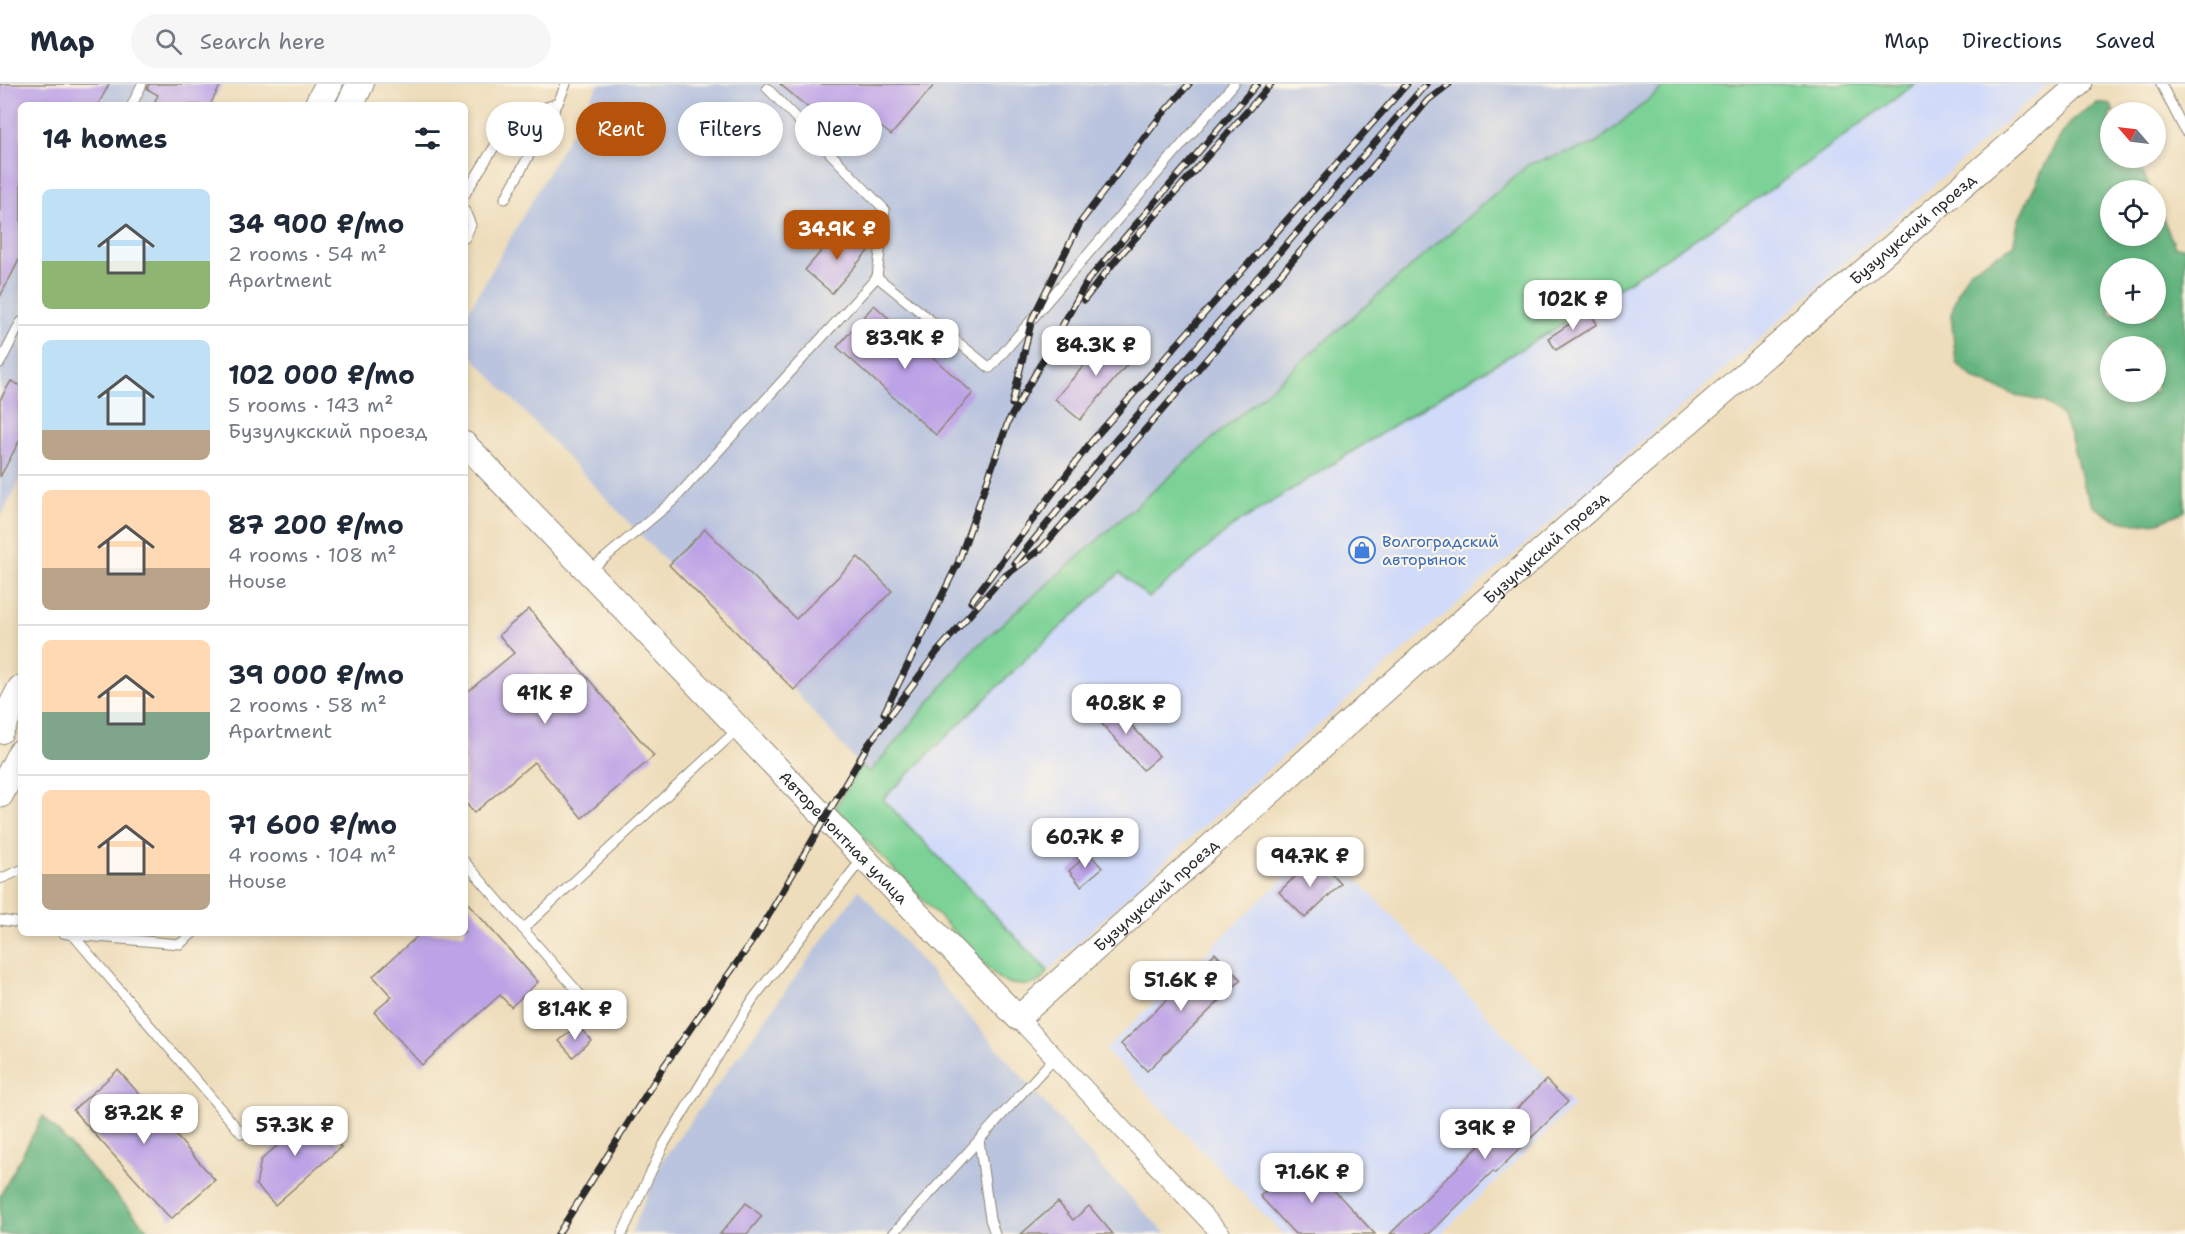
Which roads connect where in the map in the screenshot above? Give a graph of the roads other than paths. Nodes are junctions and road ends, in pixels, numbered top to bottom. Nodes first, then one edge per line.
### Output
1 (142, 84) edge
2 (329, 84) edge
3 (360, 84) edge
4 (566, 84) edge
5 (1234, 84) edge
6 (2080, 84) edge
7 (2162, 84) edge
8 (767, 88) dead end
9 (133, 102) edge
10 (320, 102) edge
11 (351, 102) edge
12 (558, 102) edge
13 (2185, 131) edge
14 (489, 156) edge
15 (529, 156) edge
16 (468, 189) edge
17 (505, 199) dead end
18 (877, 277) junction
19 (18, 328) edge
20 (0, 363) edge
21 (468, 447) edge
22 (588, 572) junction
23 (18, 694) edge
24 (739, 728) junction
25 (0, 730) edge
26 (18, 759) edge
27 (0, 794) edge
28 (863, 857) junction
29 (468, 865) edge
30 (18, 871) edge
31 (0, 879) edge
32 (0, 920) edge
33 (18, 923) edge
34 (524, 929) junction
35 (70, 936) edge
36 (109, 936) edge
37 (189, 936) edge
38 (592, 1008) dead end
39 (1018, 1017) junction
40 (1055, 1057) junction
41 (242, 1134) dead end
42 (979, 1140) junction
43 (622, 1234) edge
44 (893, 1234) edge
45 (995, 1234) edge
46 (1221, 1234) edge

1 - 9 lane
2 - 10 main road
3 - 11 main road
4 - 12 lane
5 - 18 lane
6 - 39 main road, Бузулукский проезд
7 - 13 lane
8 - 18 lane
14 - 16 lane
15 - 17 lane
18 - 22 lane
19 - 20 lane
21 - 22 main road, Авторемонтная улица
22 - 24 main road, Авторемонтная улица
23 - 25 main road
24 - 28 main road, Авторемонтная улица
24 - 34 lane
26 - 27 main road
28 - 39 main road, Авторемонтная улица
28 - 43 lane
29 - 34 lane
30 - 31 lane
32 - 33 lane
34 - 38 lane
35 - 41 lane
36 - 37 lane
39 - 40 street, Авторемонтная улица
40 - 42 lane
40 - 46 street, Авторемонтная улица
42 - 44 lane
42 - 45 lane

